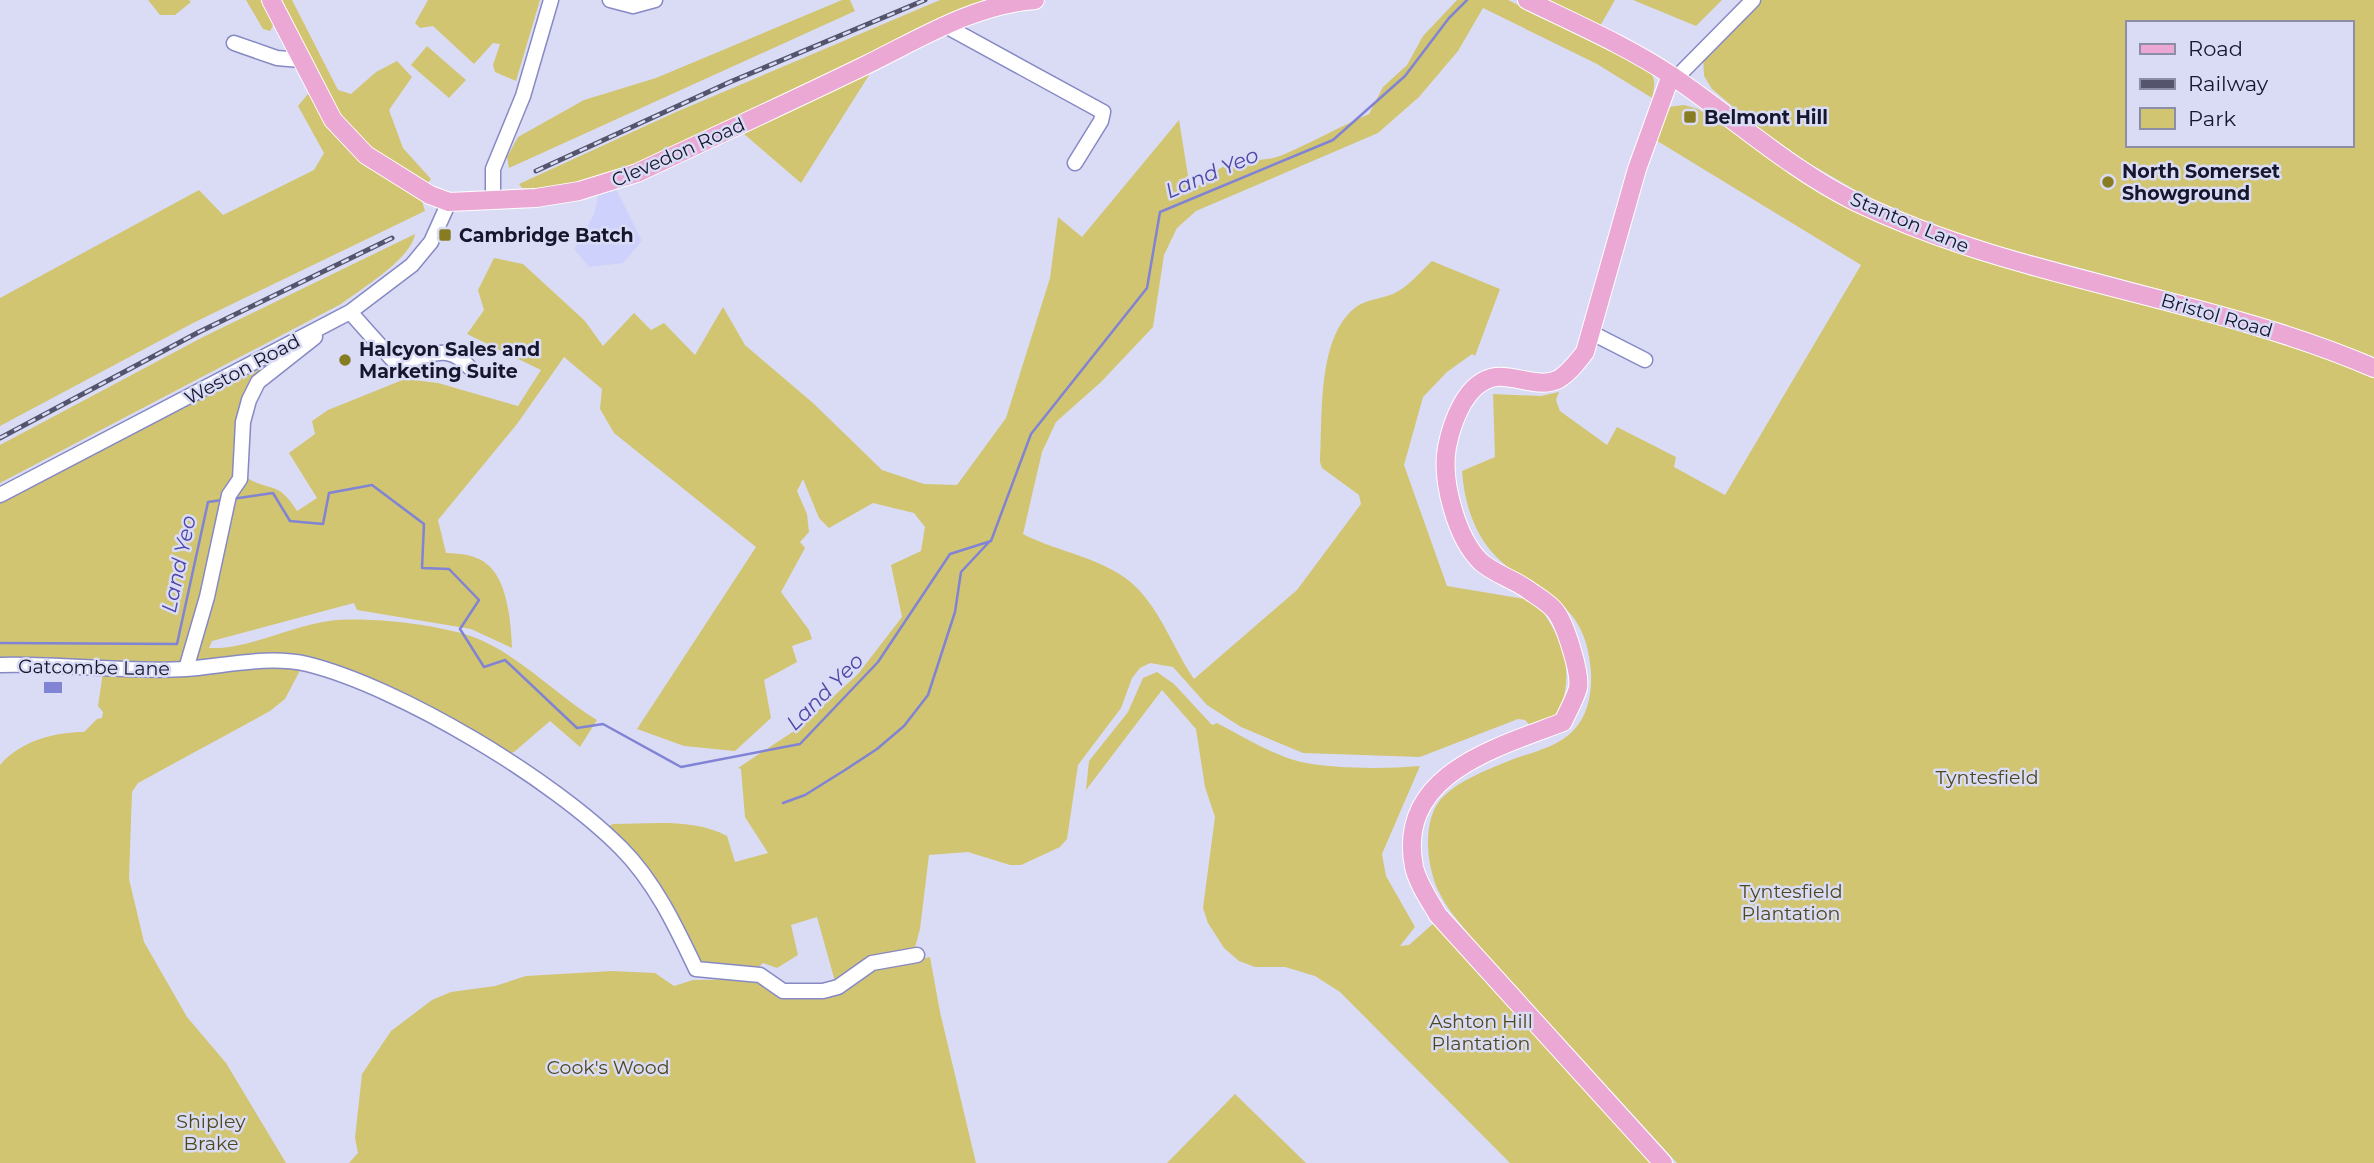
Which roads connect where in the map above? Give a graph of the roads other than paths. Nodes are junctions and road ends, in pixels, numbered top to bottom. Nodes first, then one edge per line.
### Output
1 (271, 0) edge
2 (551, 0) edge
3 (610, 0) edge
4 (655, 0) edge
5 (1035, 0) edge
6 (1527, 0) edge
7 (1753, 0) edge
8 (944, 25) junction
9 (234, 43) dead end
10 (300, 60) junction
11 (1673, 77) junction
12 (1075, 163) dead end
13 (493, 198) junction
14 (449, 202) junction
15 (2057, 270) joint
16 (350, 312) junction
17 (318, 329) junction
18 (1590, 332) junction
19 (1645, 360) dead end
20 (470, 368) dead end
21 (2374, 369) edge
22 (0, 495) edge
23 (0, 665) edge
24 (186, 669) junction
25 (917, 955) dead end
26 (1663, 1163) edge

1 - 10 main road
2 - 13 street
3 - 4 street
5 - 8 main road, Clevedon Road
6 - 11 main road
7 - 11 street
8 - 12 street
8 - 13 main road, Clevedon Road
9 - 10 street
10 - 14 main road
11 - 15 main road, Stanton Lane
11 - 18 main road
13 - 14 main road, Clevedon Road
14 - 16 street, Weston Road
15 - 21 main road, Bristol Road
16 - 17 street, Weston Road
16 - 20 street
17 - 22 street, Weston Road
17 - 24 street, Gatcombe Lane
18 - 19 street
18 - 26 main road
23 - 24 street, Gatcombe Lane
24 - 25 street

